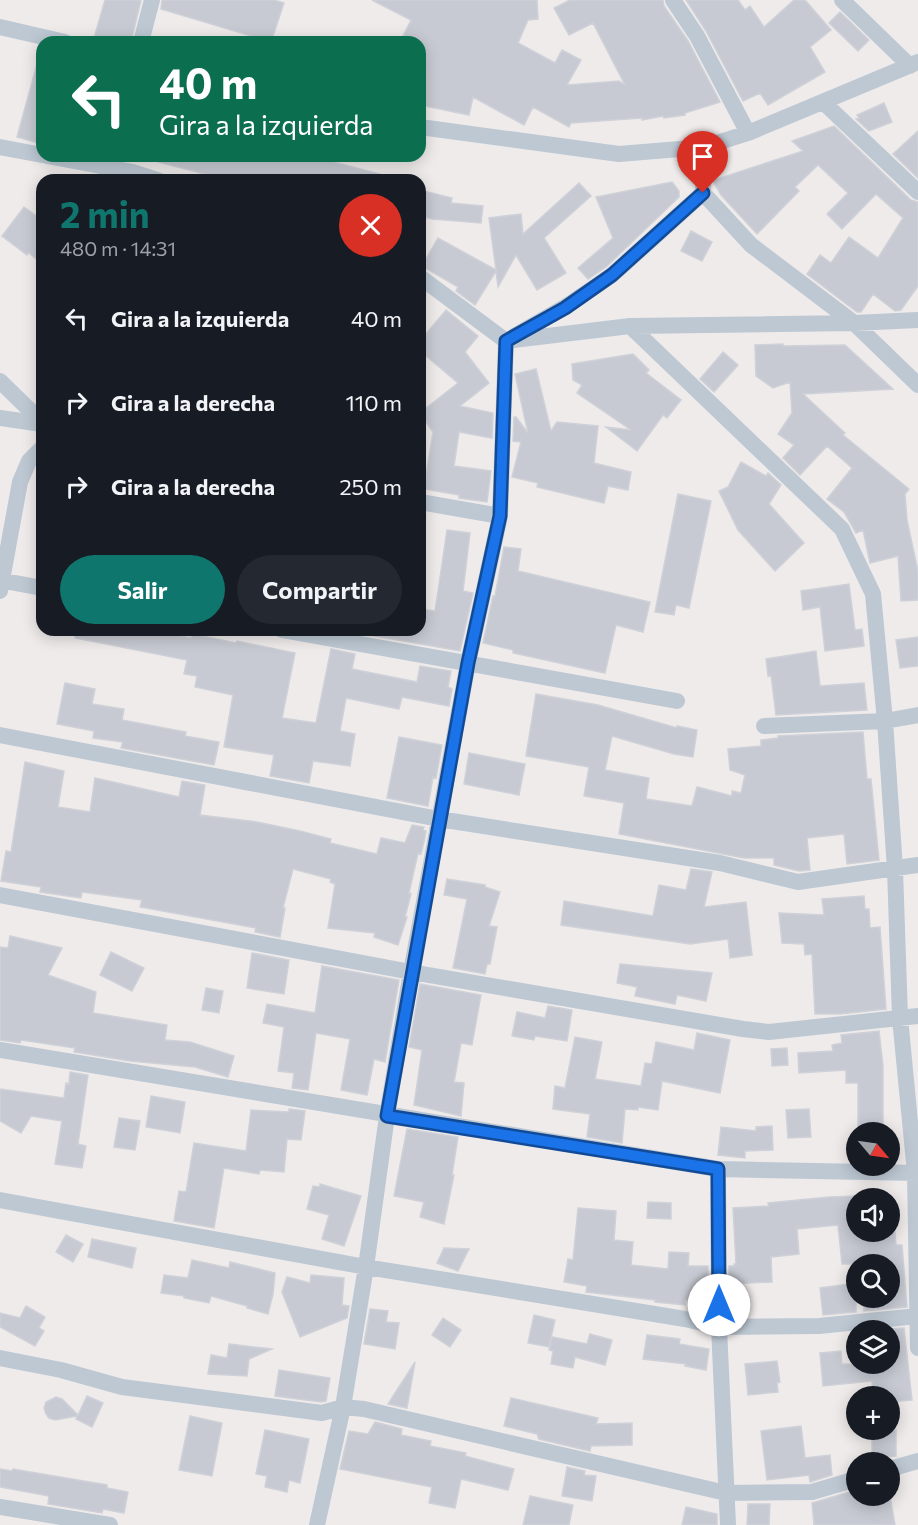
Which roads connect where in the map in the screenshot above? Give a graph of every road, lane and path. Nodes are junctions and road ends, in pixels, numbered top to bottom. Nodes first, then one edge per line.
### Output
1 (152, 0) edge
2 (673, 0) edge
3 (842, 0) edge
4 (0, 27) edge
5 (39, 36) edge
6 (143, 36) edge
7 (914, 64) edge
8 (823, 102) junction
9 (426, 128) edge
10 (747, 133) junction
11 (0, 147) edge
12 (704, 147) junction
13 (36, 154) edge
14 (79, 162) edge
15 (139, 174) edge
16 (918, 192) edge
17 (703, 193) junction
18 (426, 281) edge
19 (918, 320) edge
20 (854, 323) junction
21 (630, 326) junction
22 (506, 341) junction
23 (0, 381) edge
24 (918, 385) edge
25 (36, 417) edge
26 (0, 418) edge
27 (36, 422) edge
28 (36, 454) edge
29 (426, 503) edge
30 (500, 516) junction
31 (1, 584) edge
32 (36, 587) edge
33 (316, 636) edge
34 (468, 663) junction
35 (677, 701) dead end
36 (918, 716) edge
37 (885, 721) junction
38 (764, 726) dead end
39 (0, 735) edge
40 (439, 819) junction
41 (918, 865) edge
42 (895, 869) junction
43 (0, 895) edge
44 (411, 972) junction
45 (918, 1016) edge
46 (900, 1018) junction
47 (0, 1050) edge
48 (387, 1116) junction
49 (718, 1169) junction
50 (917, 1173) edge
51 (0, 1200) edge
52 (366, 1267) junction
53 (917, 1316) edge
54 (719, 1327) junction
55 (918, 1348) edge
56 (0, 1358) edge
57 (343, 1407) junction
58 (918, 1461) edge
59 (900, 1466) edge
60 (846, 1482) edge
61 (726, 1493) junction
62 (0, 1507) edge
63 (110, 1525) edge
64 (317, 1525) edge
65 (728, 1525) edge

1 - 6 street
2 - 10 street
3 - 7 street
4 - 5 street
7 - 8 street
8 - 10 street
8 - 16 street
9 - 12 street
10 - 12 street
11 - 13 street
12 - 17 street
14 - 15 street
17 - 20 street
17 - 22 street
18 - 22 street
19 - 20 street
20 - 21 street
20 - 24 street
21 - 22 street
21 - 37 street
22 - 30 street
23 - 25 street
26 - 27 street
28 - 31 street
29 - 30 street
30 - 34 street
31 - 32 street
33 - 34 street
34 - 35 street
34 - 40 street
36 - 37 street
37 - 38 street
37 - 42 street
39 - 40 street
40 - 42 street
40 - 44 street
41 - 42 street
42 - 46 street
43 - 44 street
44 - 46 street
44 - 48 street
45 - 46 street
46 - 50 street
47 - 48 street
48 - 49 street
48 - 52 street
49 - 50 street
49 - 54 street
50 - 53 street
51 - 52 street
52 - 54 street
52 - 57 street
53 - 54 street
53 - 55 street
54 - 61 street
56 - 57 street
57 - 61 street
57 - 64 street
58 - 59 street
60 - 61 street
61 - 65 street
62 - 63 street

